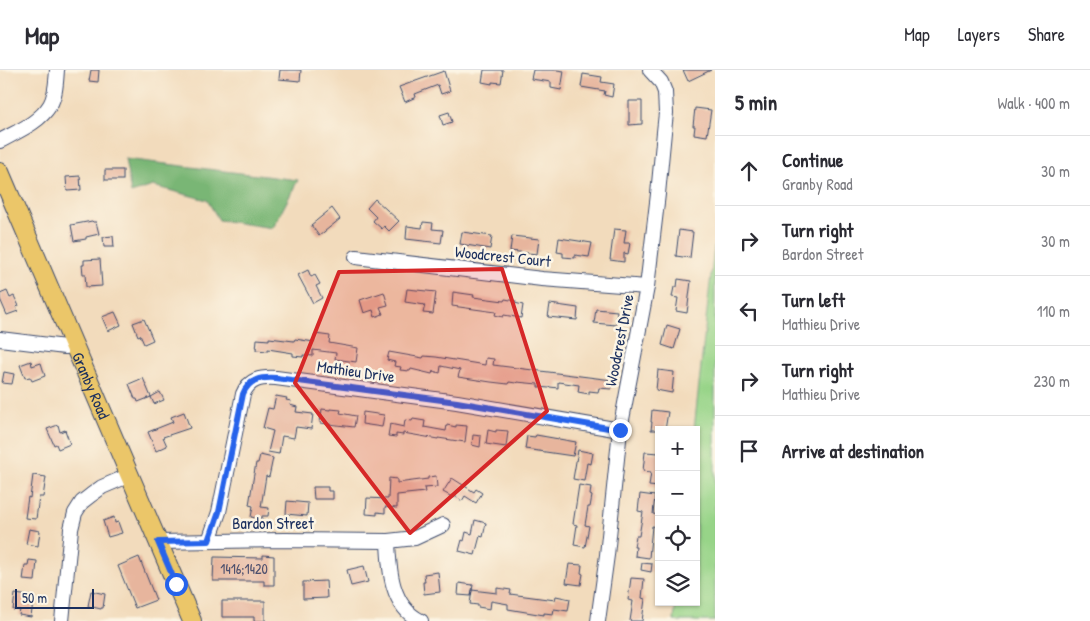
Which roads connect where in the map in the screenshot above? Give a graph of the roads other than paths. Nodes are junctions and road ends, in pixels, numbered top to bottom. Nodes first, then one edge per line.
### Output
1 (57, 70) edge
2 (650, 70) edge
3 (0, 141) edge
4 (0, 172) edge
5 (356, 257) dead end
6 (647, 287) junction
7 (0, 339) edge
8 (74, 346) junction
9 (620, 430) junction
10 (130, 475) junction
11 (443, 525) dead end
12 (209, 541) junction
13 (388, 541) junction
14 (158, 542) junction
15 (62, 621) edge
16 (192, 621) edge
17 (421, 621) edge
18 (598, 621) edge

1 - 3 street
2 - 6 street, Woodcrest Drive
4 - 8 main road, Granby Road
5 - 6 street, Woodcrest Court
6 - 9 street, Woodcrest Drive
7 - 8 street
8 - 10 main road, Granby Road
9 - 12 street, Mathieu Drive
9 - 18 street, Woodcrest Drive
10 - 14 main road, Granby Road
10 - 15 street
11 - 13 street, Bardon Street
12 - 13 street, Bardon Street
12 - 14 street, Bardon Street
13 - 17 street
14 - 16 main road, Granby Road

